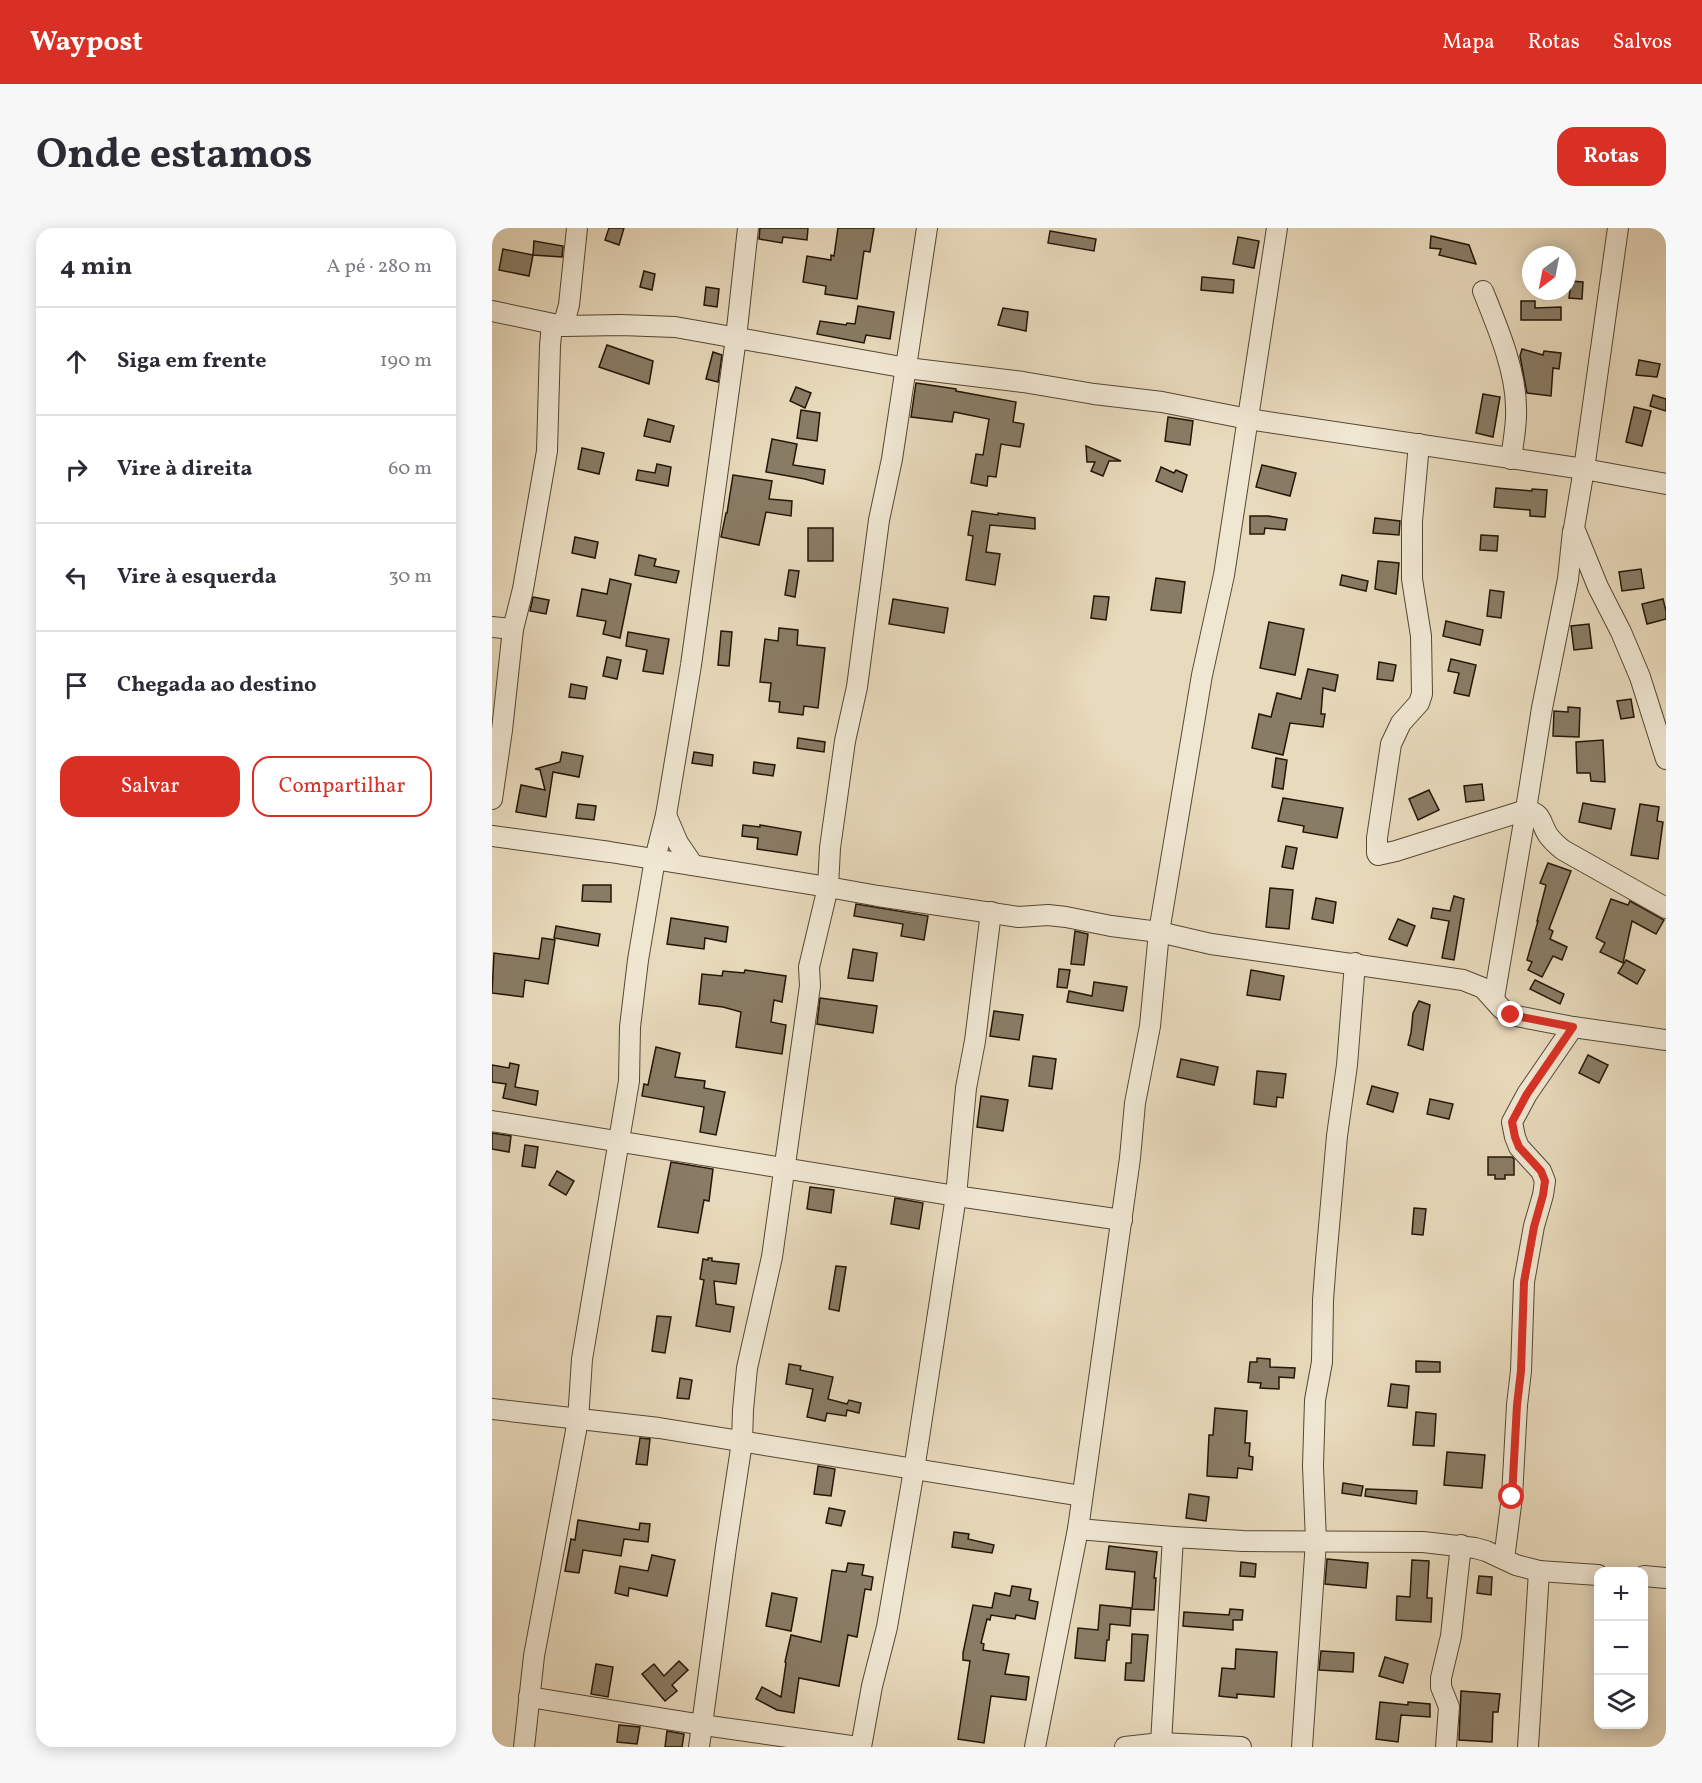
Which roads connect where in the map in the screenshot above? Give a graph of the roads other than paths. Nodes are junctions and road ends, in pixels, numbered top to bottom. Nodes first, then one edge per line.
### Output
1 (577, 228) edge
2 (748, 228) edge
3 (927, 228) edge
4 (1277, 228) edge
5 (1618, 228) edge
6 (1483, 291) dead end
7 (492, 311) edge
8 (565, 325) junction
9 (736, 338) junction
10 (907, 368) junction
11 (1248, 419) junction
12 (1419, 444) junction
13 (1511, 459) junction
14 (1584, 469) junction
15 (1666, 484) edge
16 (1574, 528) junction
17 (492, 627) edge
18 (513, 629) junction
19 (1666, 759) edge
20 (492, 799) edge
21 (1526, 810) junction
22 (666, 815) junction
23 (492, 836) edge
24 (655, 859) junction
25 (693, 865) junction
26 (828, 887) junction
27 (1666, 908) edge
28 (991, 912) junction
29 (1160, 932) junction
30 (1355, 963) junction
31 (1494, 998) junction
32 (1573, 1027) junction
33 (1666, 1040) edge
34 (492, 1121) edge
35 (619, 1142) junction
36 (785, 1168) junction
37 (956, 1196) junction
38 (1122, 1220) junction
39 (492, 1409) edge
40 (578, 1420) junction
41 (742, 1442) junction
42 (914, 1470) junction
43 (1082, 1496) junction
44 (1078, 1529) junction
45 (1173, 1538) junction
46 (1316, 1541) junction
47 (1461, 1545) junction
48 (1504, 1560) junction
49 (1539, 1571) junction
50 (1594, 1575) edge
51 (1648, 1576) edge
52 (1666, 1578) edge
53 (530, 1697) junction
54 (703, 1725) junction
55 (1161, 1743) junction
56 (524, 1747) edge
57 (699, 1747) edge
58 (860, 1747) edge
59 (1035, 1747) edge
60 (1125, 1747) edge
61 (1241, 1747) edge
62 (1302, 1747) edge
63 (1446, 1747) edge
64 (1528, 1747) edge

1 - 8 street
2 - 9 street
3 - 10 street
4 - 11 street
5 - 14 street
6 - 13 street
7 - 8 street
8 - 9 street
8 - 18 street
9 - 10 street
9 - 22 street
10 - 11 street
10 - 26 street
11 - 12 street
11 - 29 street
12 - 13 street
12 - 21 street
13 - 14 street
14 - 15 street
14 - 16 street
16 - 19 street
16 - 21 street
17 - 18 street
18 - 20 street
21 - 27 street
21 - 31 street
22 - 24 street
22 - 25 street
23 - 24 street
24 - 25 street
24 - 35 street
25 - 26 street
26 - 28 street
26 - 36 street
28 - 29 street
28 - 37 street
29 - 30 street
29 - 38 street
30 - 31 street
30 - 46 street
31 - 32 street
32 - 33 street
32 - 48 street
34 - 35 street
35 - 36 street
35 - 40 street
36 - 37 street
36 - 41 street
37 - 38 street
37 - 42 street
38 - 43 street
39 - 40 street
40 - 41 street
40 - 53 street
41 - 42 street
41 - 54 street
42 - 43 street
42 - 58 street
43 - 44 street
44 - 45 street
44 - 59 street
45 - 46 street
45 - 55 street
46 - 47 street
46 - 62 street
47 - 48 street
47 - 63 street
48 - 49 street
49 - 50 street
49 - 64 street
51 - 52 street
53 - 54 street
53 - 56 street
54 - 57 street
54 - 58 street
55 - 60 street
55 - 61 street

